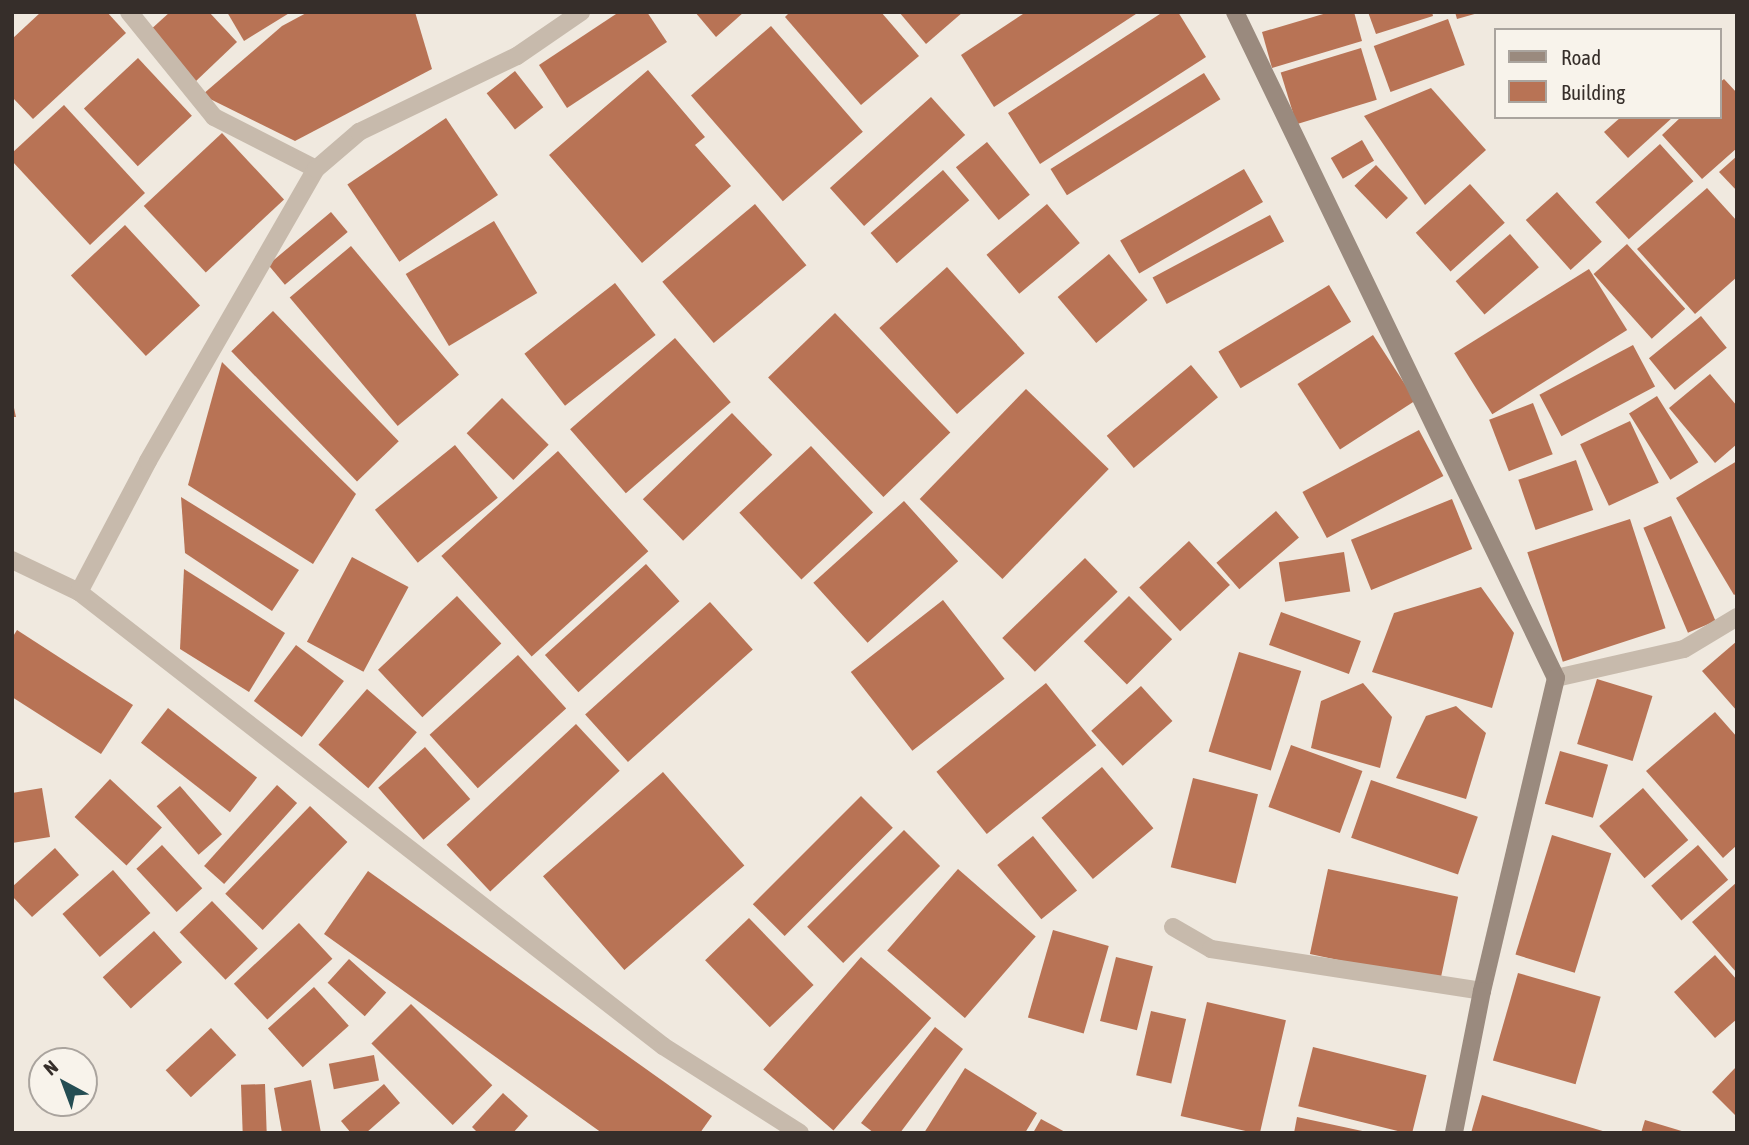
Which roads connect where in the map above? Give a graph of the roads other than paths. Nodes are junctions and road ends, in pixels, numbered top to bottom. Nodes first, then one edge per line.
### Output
1 (129, 12) edge
2 (581, 12) edge
3 (1235, 12) edge
4 (316, 169) junction
5 (12, 560) edge
6 (79, 592) junction
7 (1737, 617) edge
8 (1556, 678) junction
9 (1173, 927) dead end
10 (1482, 991) junction
11 (800, 1133) edge
12 (1454, 1133) edge

1 - 4 street
2 - 4 street
3 - 8 street
4 - 6 street
5 - 6 street
6 - 11 street
7 - 8 street
8 - 10 street
9 - 10 street
10 - 12 street

